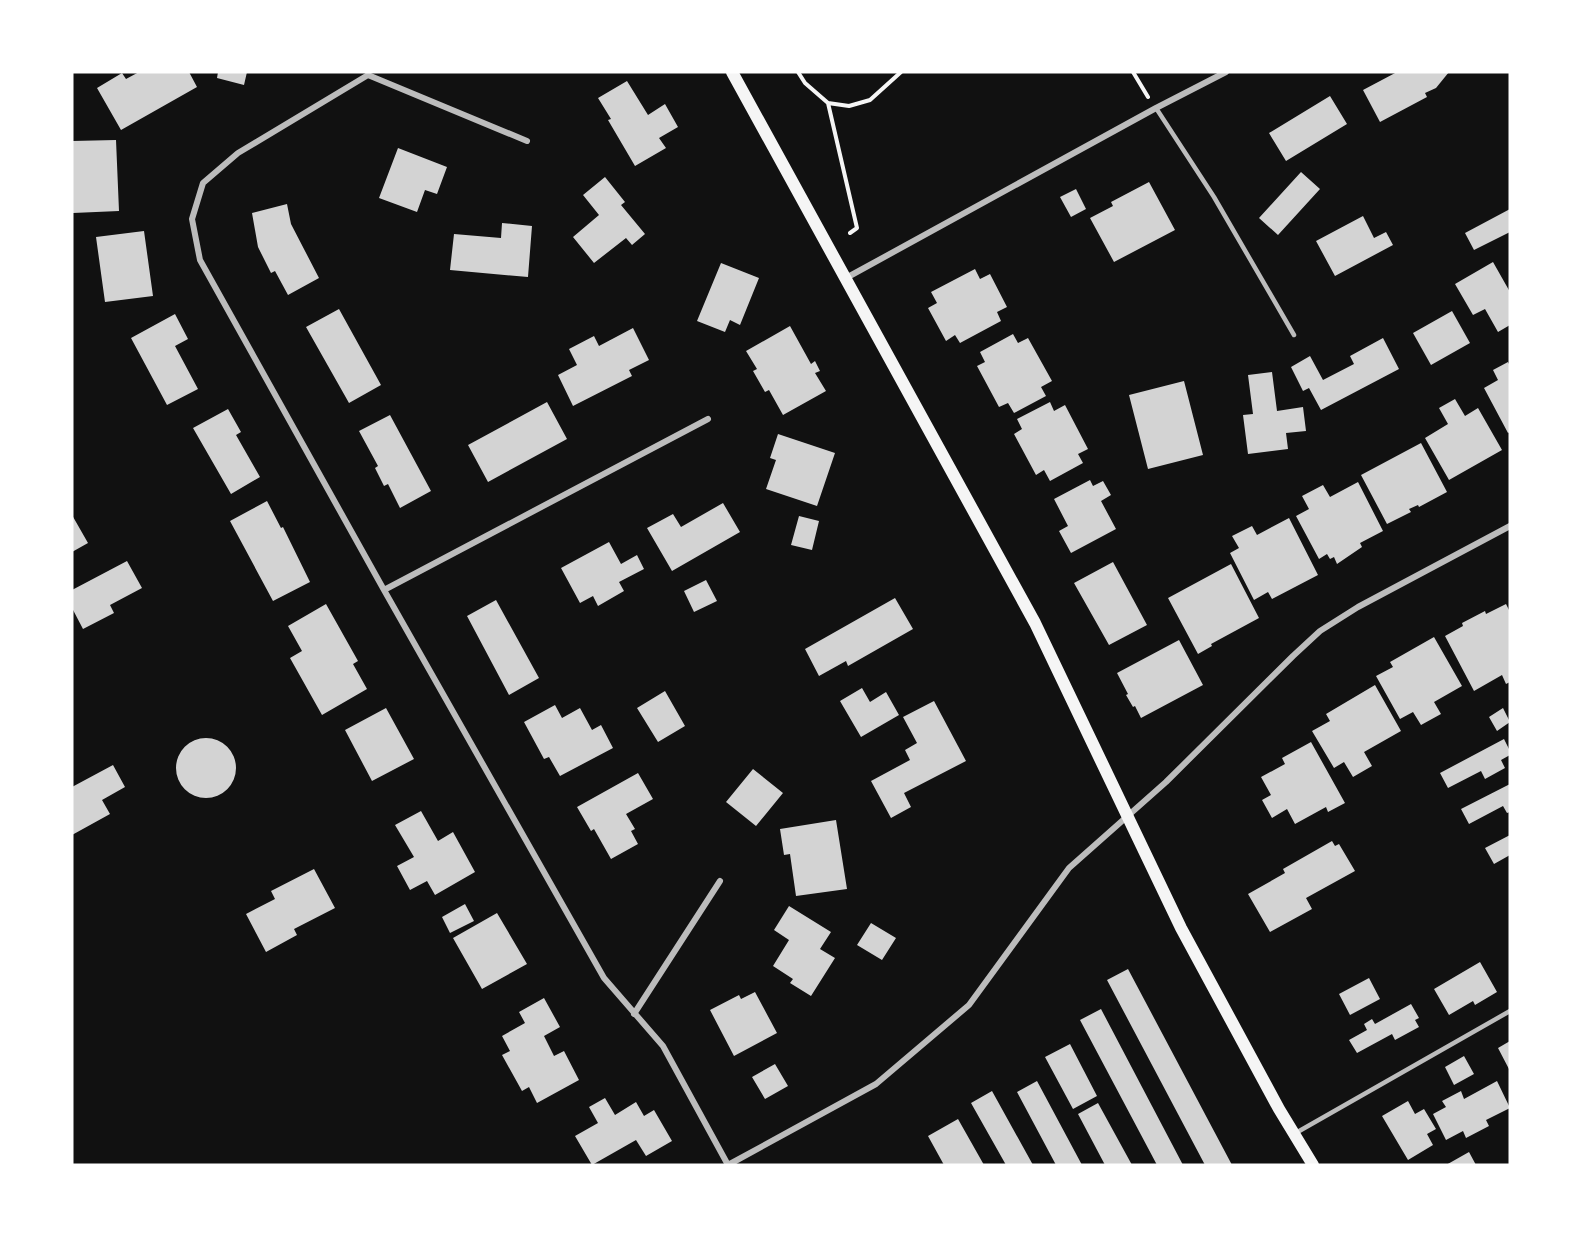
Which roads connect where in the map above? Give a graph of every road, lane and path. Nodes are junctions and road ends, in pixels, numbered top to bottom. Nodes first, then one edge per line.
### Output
1 (732, 72) edge
2 (798, 72) edge
3 (901, 72) edge
4 (1133, 72) edge
5 (1226, 72) edge
6 (368, 73) edge
7 (828, 103) junction
8 (1156, 108) junction
9 (527, 141) dead end
10 (849, 233) dead end
11 (846, 278) junction
12 (1294, 335) dead end
13 (708, 419) dead end
14 (1510, 526) edge
15 (384, 590) junction
16 (1127, 817) junction
17 (720, 881) dead end
18 (1510, 1011) edge
19 (634, 1014) junction
20 (1294, 1134) junction
21 (728, 1165) edge
22 (1313, 1165) edge

1 - 11 main road
2 - 7 path
3 - 7 path
4 - 8 path
5 - 8 street
6 - 9 street
6 - 15 street
7 - 10 path
8 - 11 street
8 - 12 lane
11 - 16 main road
13 - 15 street
14 - 16 street
15 - 19 street
16 - 20 main road
16 - 21 street
17 - 19 street
18 - 20 lane
19 - 21 street
20 - 22 main road

